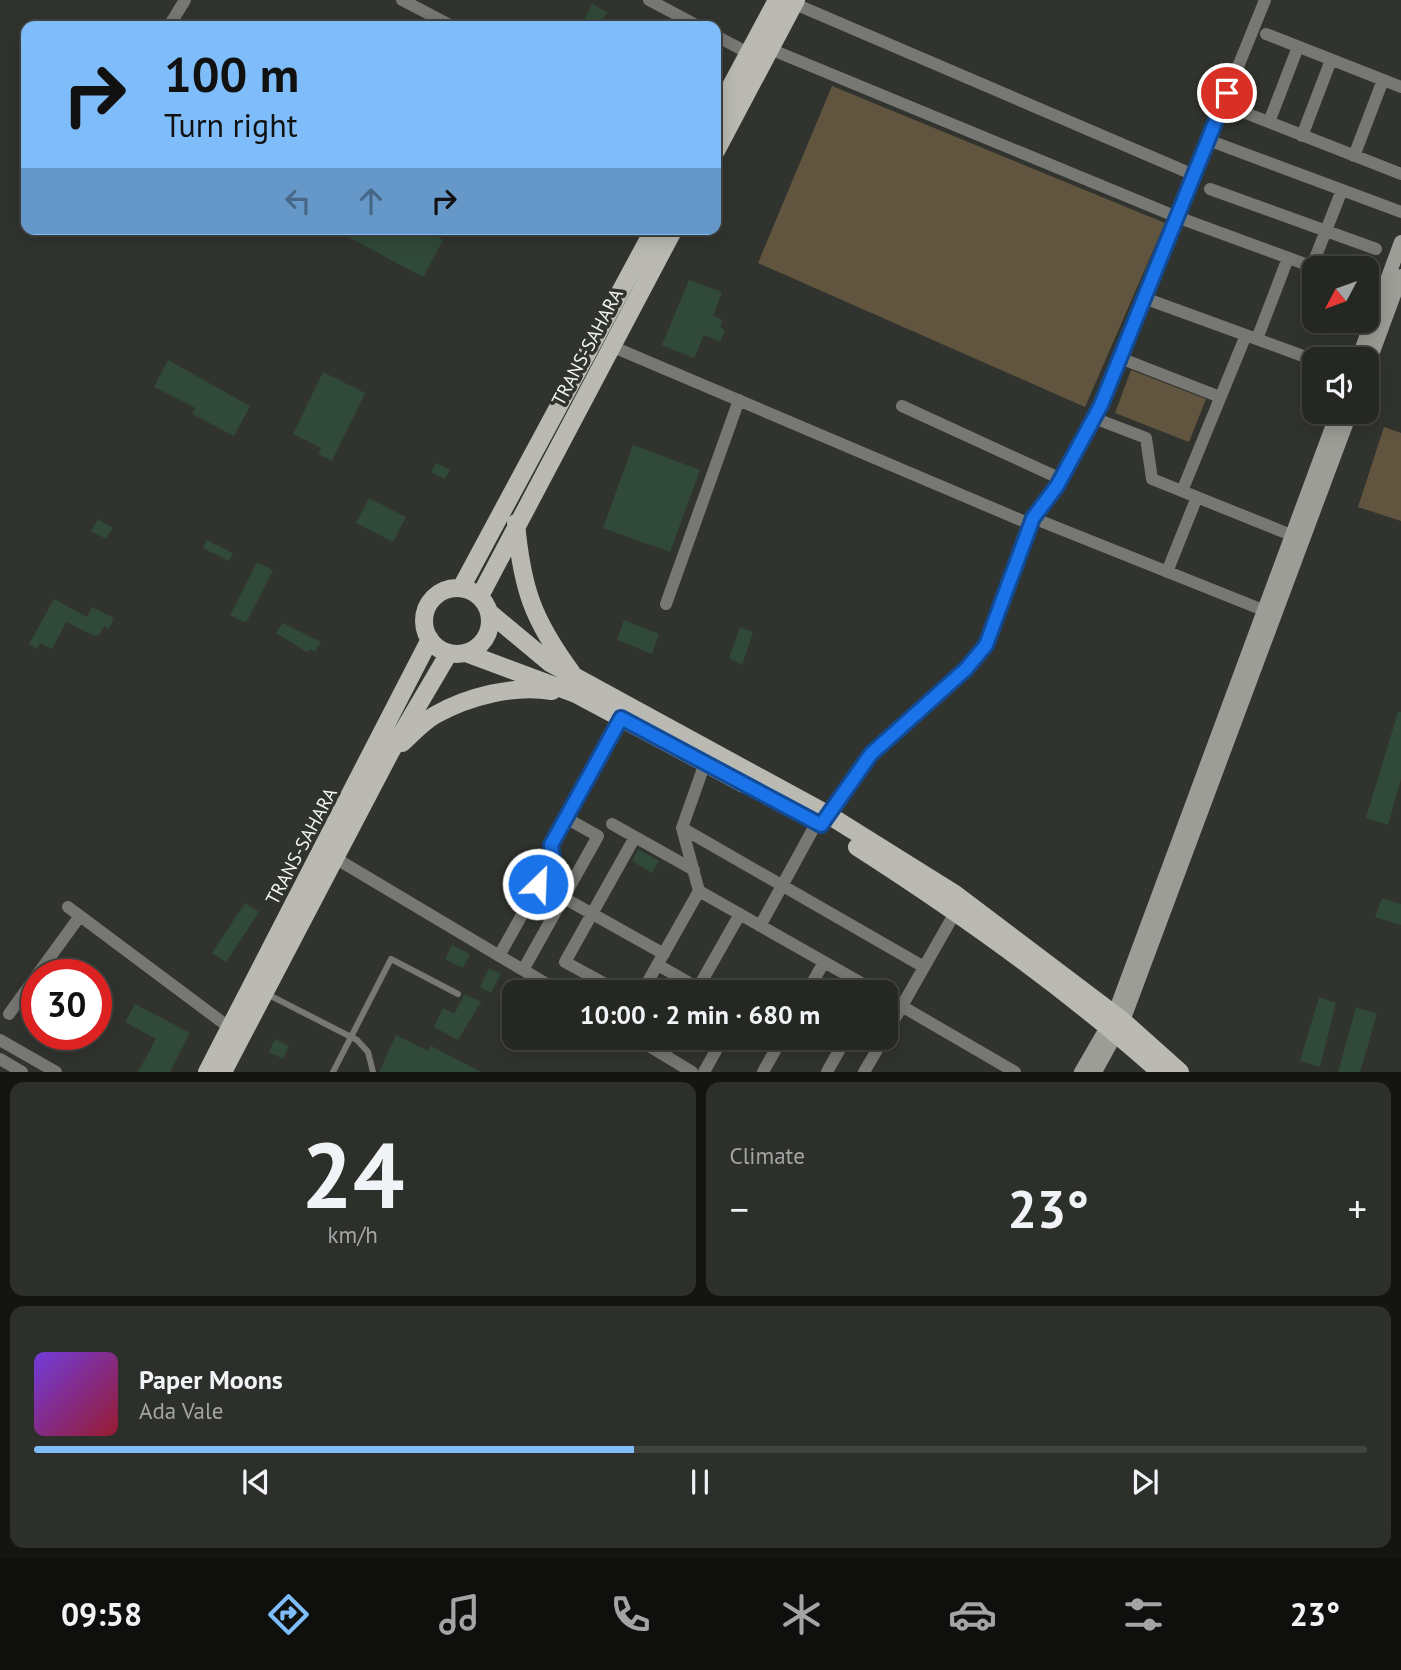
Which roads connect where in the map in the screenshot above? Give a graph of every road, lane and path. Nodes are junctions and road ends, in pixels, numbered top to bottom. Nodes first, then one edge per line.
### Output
1 (185, 0) edge
2 (402, 0) edge
3 (649, 0) edge
4 (1265, 0) edge
5 (789, 1) edge
6 (172, 21) edge
7 (442, 21) edge
8 (689, 21) edge
9 (1266, 34) dead end
10 (721, 38) edge
11 (1298, 47) junction
12 (761, 55) junction
13 (1332, 60) junction
14 (1383, 80) junction
15 (1401, 87) edge
16 (721, 107) edge
17 (1238, 110) dead end
18 (1269, 122) junction
19 (1302, 136) junction
20 (721, 140) edge
21 (1208, 140) junction
22 (1354, 156) junction
23 (1401, 174) edge
24 (1194, 175) junction
25 (1210, 189) dead end
26 (1342, 190) junction
27 (1401, 212) edge
28 (1177, 217) junction
29 (1326, 231) junction
30 (651, 235) edge
31 (671, 235) edge
32 (1401, 242) edge
33 (1376, 249) dead end
34 (1318, 256) edge
35 (1288, 257) junction
36 (1302, 262) edge
37 (1401, 276) edge
38 (1379, 291) edge
39 (1388, 294) junction
40 (1144, 298) junction
41 (1251, 337) junction
42 (611, 346) junction
43 (1364, 347) edge
44 (1373, 347) edge
45 (1302, 356) edge
46 (1120, 358) junction
47 (1220, 397) junction
48 (739, 400) junction
49 (902, 406) dead end
50 (1094, 418) junction
51 (1334, 424) edge
52 (1345, 424) edge
53 (1061, 479) junction
54 (1182, 491) junction
55 (1196, 497) junction
56 (1032, 521) junction
57 (516, 523) junction
58 (1297, 537) junction
59 (1167, 572) junction
60 (461, 588) junction
61 (480, 596) junction
62 (666, 604) dead end
63 (1269, 612) junction
64 (490, 613) junction
65 (430, 639) junction
66 (457, 653) junction
67 (576, 687) junction
68 (621, 718) junction
69 (390, 754) junction
70 (705, 763) junction
71 (566, 818) junction
72 (822, 820) junction
73 (612, 824) dead end
74 (682, 828) junction
75 (635, 837) junction
76 (335, 858) junction
77 (694, 870) junction
78 (538, 884) junction
79 (782, 886) junction
80 (699, 891) junction
81 (563, 898) junction
82 (68, 907) dead end
83 (956, 911) junction
84 (592, 914) junction
85 (740, 914) junction
86 (80, 916) junction
87 (760, 926) junction
88 (499, 956) junction
89 (49, 959) edge
90 (661, 959) junction
91 (824, 962) junction
92 (924, 967) junction
93 (523, 970) junction
94 (540, 980) edge
95 (598, 980) edge
96 (649, 980) edge
97 (689, 980) edge
98 (707, 980) edge
99 (814, 980) edge
100 (855, 980) edge
101 (258, 989) junction
102 (458, 994) dead end
103 (21, 997) edge
104 (898, 1004) edge
105 (901, 1006) junction
106 (898, 1012) edge
107 (9, 1014) dead end
108 (1115, 1024) junction
109 (230, 1028) junction
110 (351, 1036) junction
111 (0, 1040) edge
112 (656, 1050) edge
113 (715, 1050) edge
114 (777, 1050) edge
115 (839, 1050) edge
116 (877, 1050) edge
117 (0, 1059) edge
118 (219, 1069) edge
119 (768, 1070) edge
120 (22, 1072) edge
121 (55, 1072) edge
122 (333, 1072) edge
123 (373, 1072) edge
124 (692, 1072) edge
125 (704, 1072) edge
126 (827, 1072) edge
127 (864, 1072) edge
128 (1015, 1072) edge
129 (1081, 1072) edge
130 (1095, 1072) edge
131 (1160, 1072) edge
132 (1180, 1072) edge

1 - 6 street
2 - 7 street
3 - 8 street
4 - 21 street
5 - 12 main road
5 - 24 street
9 - 11 street
10 - 12 street
11 - 13 street
11 - 18 street
12 - 16 main road
12 - 20 main road
12 - 28 street
13 - 14 street
13 - 19 street
14 - 15 street
14 - 22 street
17 - 18 street
18 - 19 street
19 - 22 street
21 - 24 street
21 - 26 street
22 - 23 street
24 - 28 street
25 - 29 street
26 - 27 street
26 - 29 street
28 - 35 street
28 - 40 street
29 - 33 street
29 - 34 street
30 - 60 main road, TRANS-SAHARA
31 - 42 main road, TRANS-SAHARA
32 - 39 main road
35 - 36 street
35 - 41 street
37 - 39 main road
38 - 39 street
39 - 43 main road
39 - 44 main road
40 - 41 street
40 - 46 street
41 - 45 street
41 - 47 street
42 - 48 street
42 - 57 main road, TRANS-SAHARA
46 - 47 street
46 - 50 street
47 - 54 street
48 - 56 street
48 - 62 street
49 - 53 street
50 - 53 street
50 - 54 street
51 - 58 main road
52 - 58 main road
53 - 56 street
54 - 55 street
55 - 58 street
55 - 59 street
56 - 59 street
56 - 72 street
57 - 61 main road, TRANS-SAHARA
57 - 67 main road
58 - 63 main road
59 - 63 street
60 - 61 main road
60 - 65 main road
61 - 64 main road
63 - 108 main road
64 - 66 main road
64 - 67 main road
65 - 66 main road
65 - 101 main road, TRANS-SAHARA
66 - 67 main road
66 - 69 main road, TRANS-SAHARA
67 - 68 main road
67 - 69 main road
67 - 72 main road
68 - 70 main road
68 - 71 street
69 - 76 main road, TRANS-SAHARA
70 - 72 main road
70 - 74 street
71 - 78 street
71 - 81 street
72 - 79 street
72 - 83 main road
72 - 108 main road
73 - 75 street
74 - 77 street
74 - 79 street
75 - 77 street
75 - 84 street
76 - 88 street
76 - 101 main road, TRANS-SAHARA
77 - 80 street
78 - 81 street
78 - 88 street
79 - 87 street
79 - 92 street
80 - 85 street
80 - 90 street
81 - 84 street
81 - 93 street
82 - 86 street
83 - 92 street
83 - 108 main road
84 - 90 street
84 - 95 street
85 - 87 street
85 - 98 street
86 - 89 street
86 - 109 street
87 - 91 street
88 - 93 street
90 - 96 street
90 - 97 street
91 - 99 street
91 - 100 street
92 - 105 street
93 - 94 street
101 - 109 main road, TRANS-SAHARA
101 - 110 lane
101 - 118 main road, TRANS-SAHARA
102 - 110 lane
103 - 107 street
104 - 105 street
105 - 106 street
105 - 128 street
108 - 129 main road
108 - 130 main road
108 - 131 main road
108 - 132 main road
109 - 118 main road, TRANS-SAHARA
110 - 122 lane
110 - 123 lane
111 - 121 street
112 - 124 street
113 - 125 street
114 - 119 street
115 - 126 street
116 - 127 street
117 - 120 street

